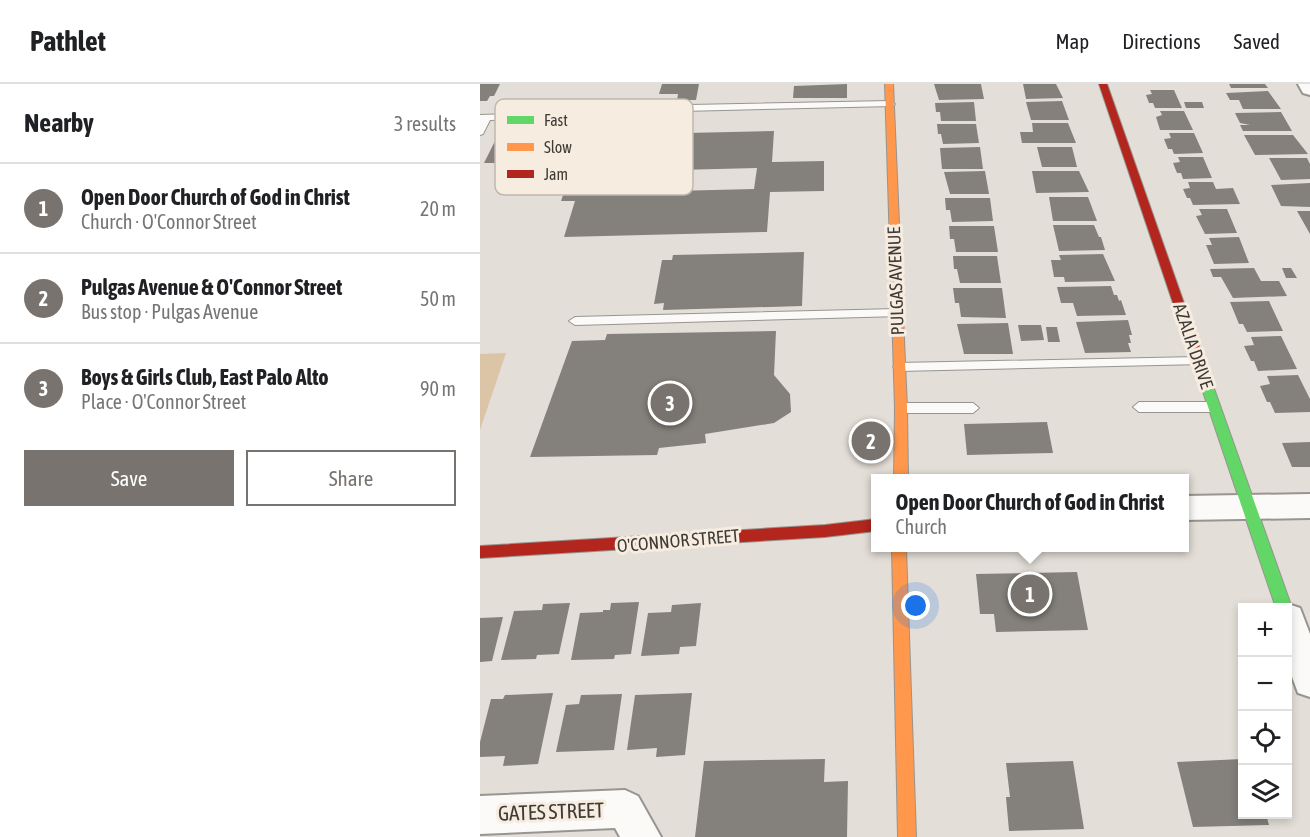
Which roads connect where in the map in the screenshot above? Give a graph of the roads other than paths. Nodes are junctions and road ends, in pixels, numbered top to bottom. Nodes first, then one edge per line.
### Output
1 (889, 84) edge
2 (1103, 84) edge
3 (1307, 84) edge
4 (1310, 88) edge
5 (890, 104) junction
6 (693, 108) edge
7 (484, 118) edge
8 (480, 132) edge
9 (897, 313) junction
10 (575, 321) dead end
11 (1198, 361) junction
12 (899, 367) junction
13 (1139, 407) dead end
14 (1214, 407) junction
15 (901, 408) junction
16 (974, 408) dead end
17 (901, 474) edge
18 (1310, 506) edge
19 (1248, 507) junction
20 (1189, 508) edge
21 (871, 526) edge
22 (480, 552) edge
23 (899, 552) edge
24 (1282, 603) edge
25 (1292, 632) edge
26 (1310, 682) edge
27 (480, 815) edge
28 (642, 837) edge
29 (907, 837) edge

1 - 5 street, PULGAS AVENUE
2 - 11 street, AZALIA DRIVE
3 - 4 street
5 - 6 lane
5 - 9 street, PULGAS AVENUE
7 - 8 lane
9 - 10 lane
9 - 12 street, PULGAS AVENUE
11 - 12 lane
11 - 14 street, AZALIA DRIVE
12 - 15 street, PULGAS AVENUE
13 - 14 lane
14 - 19 street, AZALIA DRIVE
15 - 16 lane
15 - 17 street, PULGAS AVENUE
18 - 19 street
19 - 20 street
19 - 24 street, AZALIA DRIVE
21 - 22 street, O'CONNOR STREET
23 - 29 street
25 - 26 street
27 - 28 street, GATES STREET

